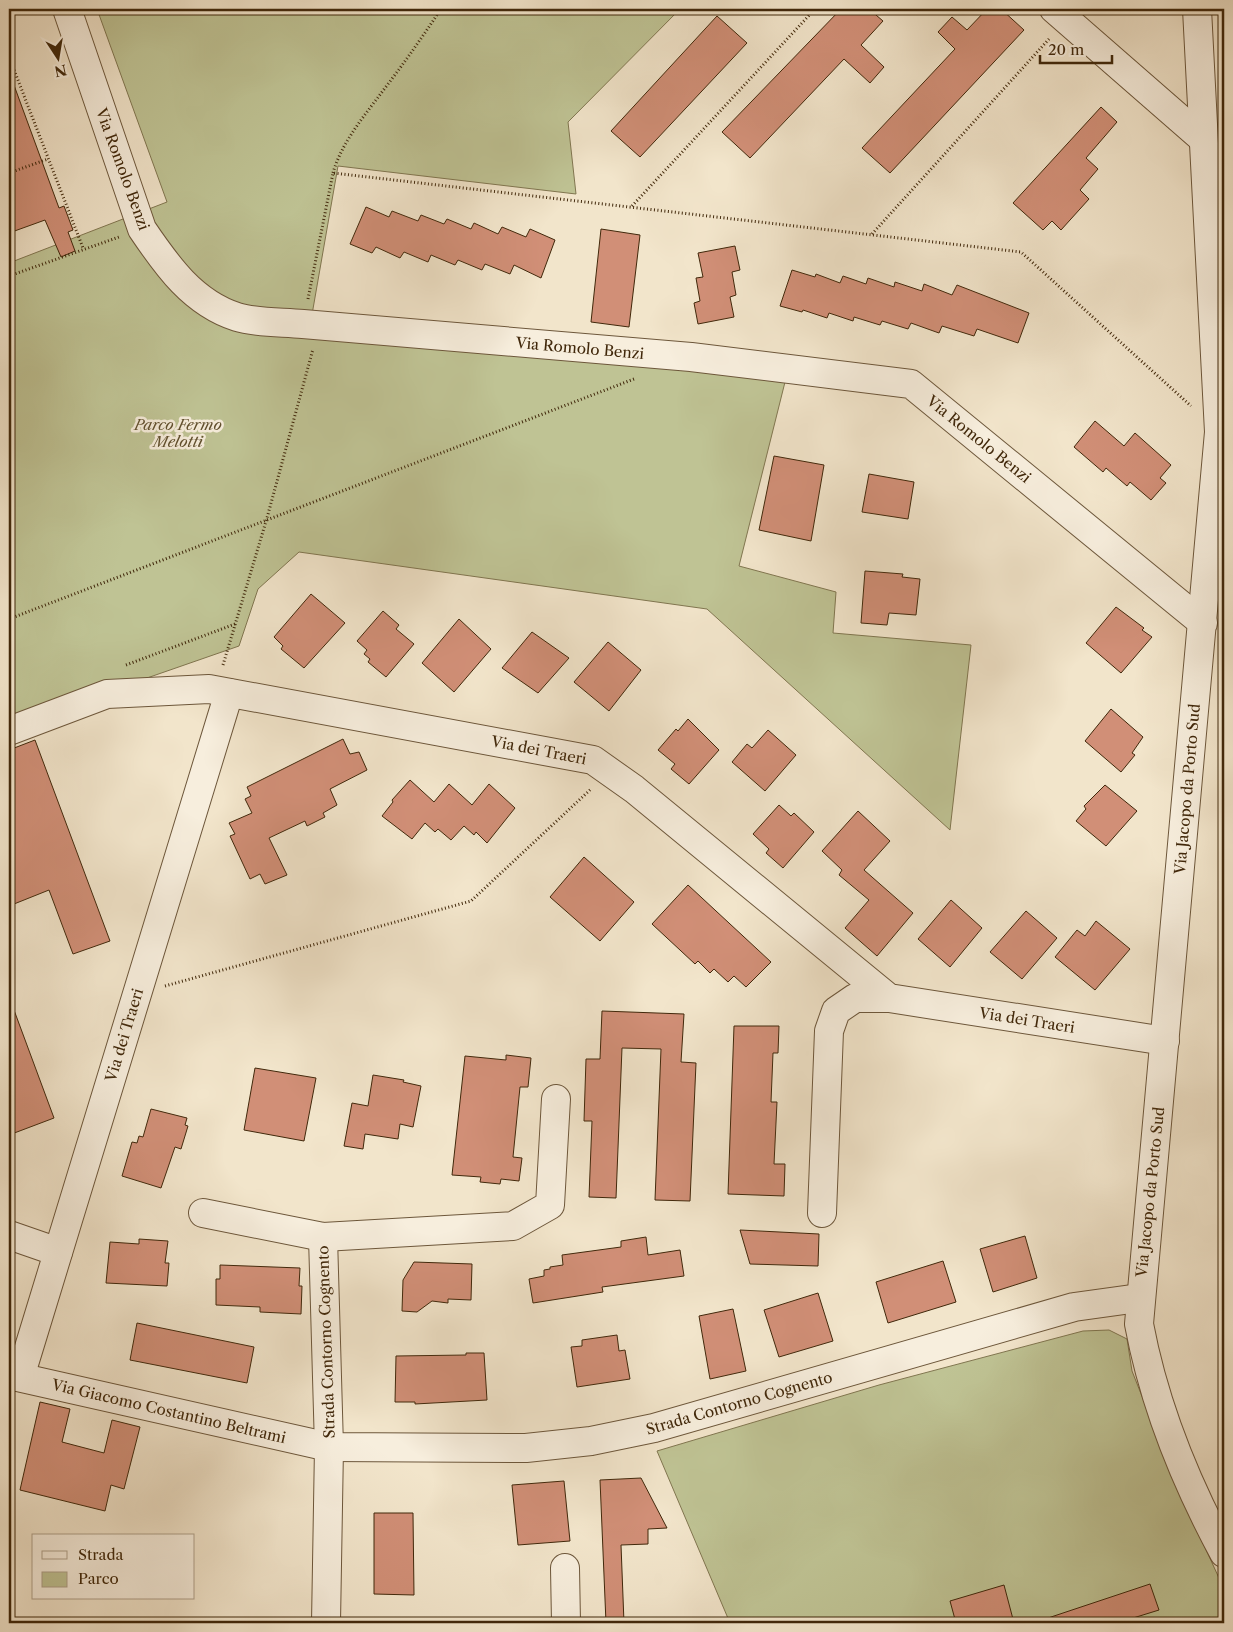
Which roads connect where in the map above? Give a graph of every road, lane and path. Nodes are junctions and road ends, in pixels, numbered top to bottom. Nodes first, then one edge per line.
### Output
1 (67, 9) edge
2 (441, 9) edge
3 (815, 9) edge
4 (1197, 9) edge
5 (1060, 14) edge
6 (9, 57) edge
7 (15, 74) junction
8 (9, 76) edge
9 (1203, 139) junction
10 (48, 159) junction
11 (9, 173) edge
12 (333, 173) junction
13 (631, 206) junction
14 (142, 229) junction
15 (872, 234) junction
16 (83, 248) junction
17 (9, 276) edge
18 (311, 325) junction
19 (636, 378) dead end
20 (1222, 432) edge
21 (267, 518) junction
22 (9, 619) edge
23 (1203, 623) junction
24 (222, 692) junction
25 (9, 731) edge
26 (609, 771) junction
27 (137, 994) junction
28 (889, 998) junction
29 (1165, 1041) junction
30 (556, 1099) dead end
31 (203, 1213) dead end
32 (822, 1213) dead end
33 (9, 1235) edge
34 (322, 1238) junction
35 (58, 1252) junction
36 (1140, 1298) junction
37 (14, 1376) edge
38 (329, 1447) junction
39 (1224, 1553) edge
40 (565, 1568) dead end
41 (326, 1623) edge
42 (566, 1623) edge

1 - 14 street, Via Romolo Benzi
2 - 12 path
3 - 13 path
4 - 9 street, Via Jacopo da Porto Sud
5 - 9 street
5 - 15 path
6 - 7 path
7 - 8 path
7 - 10 path
9 - 20 street, Via Jacopo da Porto Sud
10 - 11 path
10 - 16 path
12 - 13 path
12 - 18 path
13 - 15 path
14 - 16 path
14 - 18 street, Via Romolo Benzi
15 - 20 path
16 - 17 path
18 - 21 path
18 - 23 street, Via Romolo Benzi
19 - 21 path
20 - 23 street, Via Jacopo da Porto Sud
21 - 22 path
21 - 24 path
23 - 29 street, Via Jacopo da Porto Sud
24 - 25 street, Via dei Traeri
24 - 26 street, Via dei Traeri
24 - 27 street, Via dei Traeri
26 - 27 path
26 - 28 street, Via dei Traeri
27 - 35 street, Via dei Traeri
28 - 29 street, Via dei Traeri
28 - 32 street, Via dei Traeri
29 - 36 street, Via Jacopo da Porto Sud
30 - 34 street, Strada Contorno Cognento
31 - 34 street, Strada Contorno Cognento
33 - 35 street
34 - 38 street, Strada Contorno Cognento
35 - 37 street, Via dei Traeri
36 - 38 street, Strada Contorno Cognento
36 - 39 street, Via Jacopo da Porto Sud
37 - 38 street, Via Giacomo Costantino Beltrami
38 - 41 street, Strada Contorno Cognento
40 - 42 street

